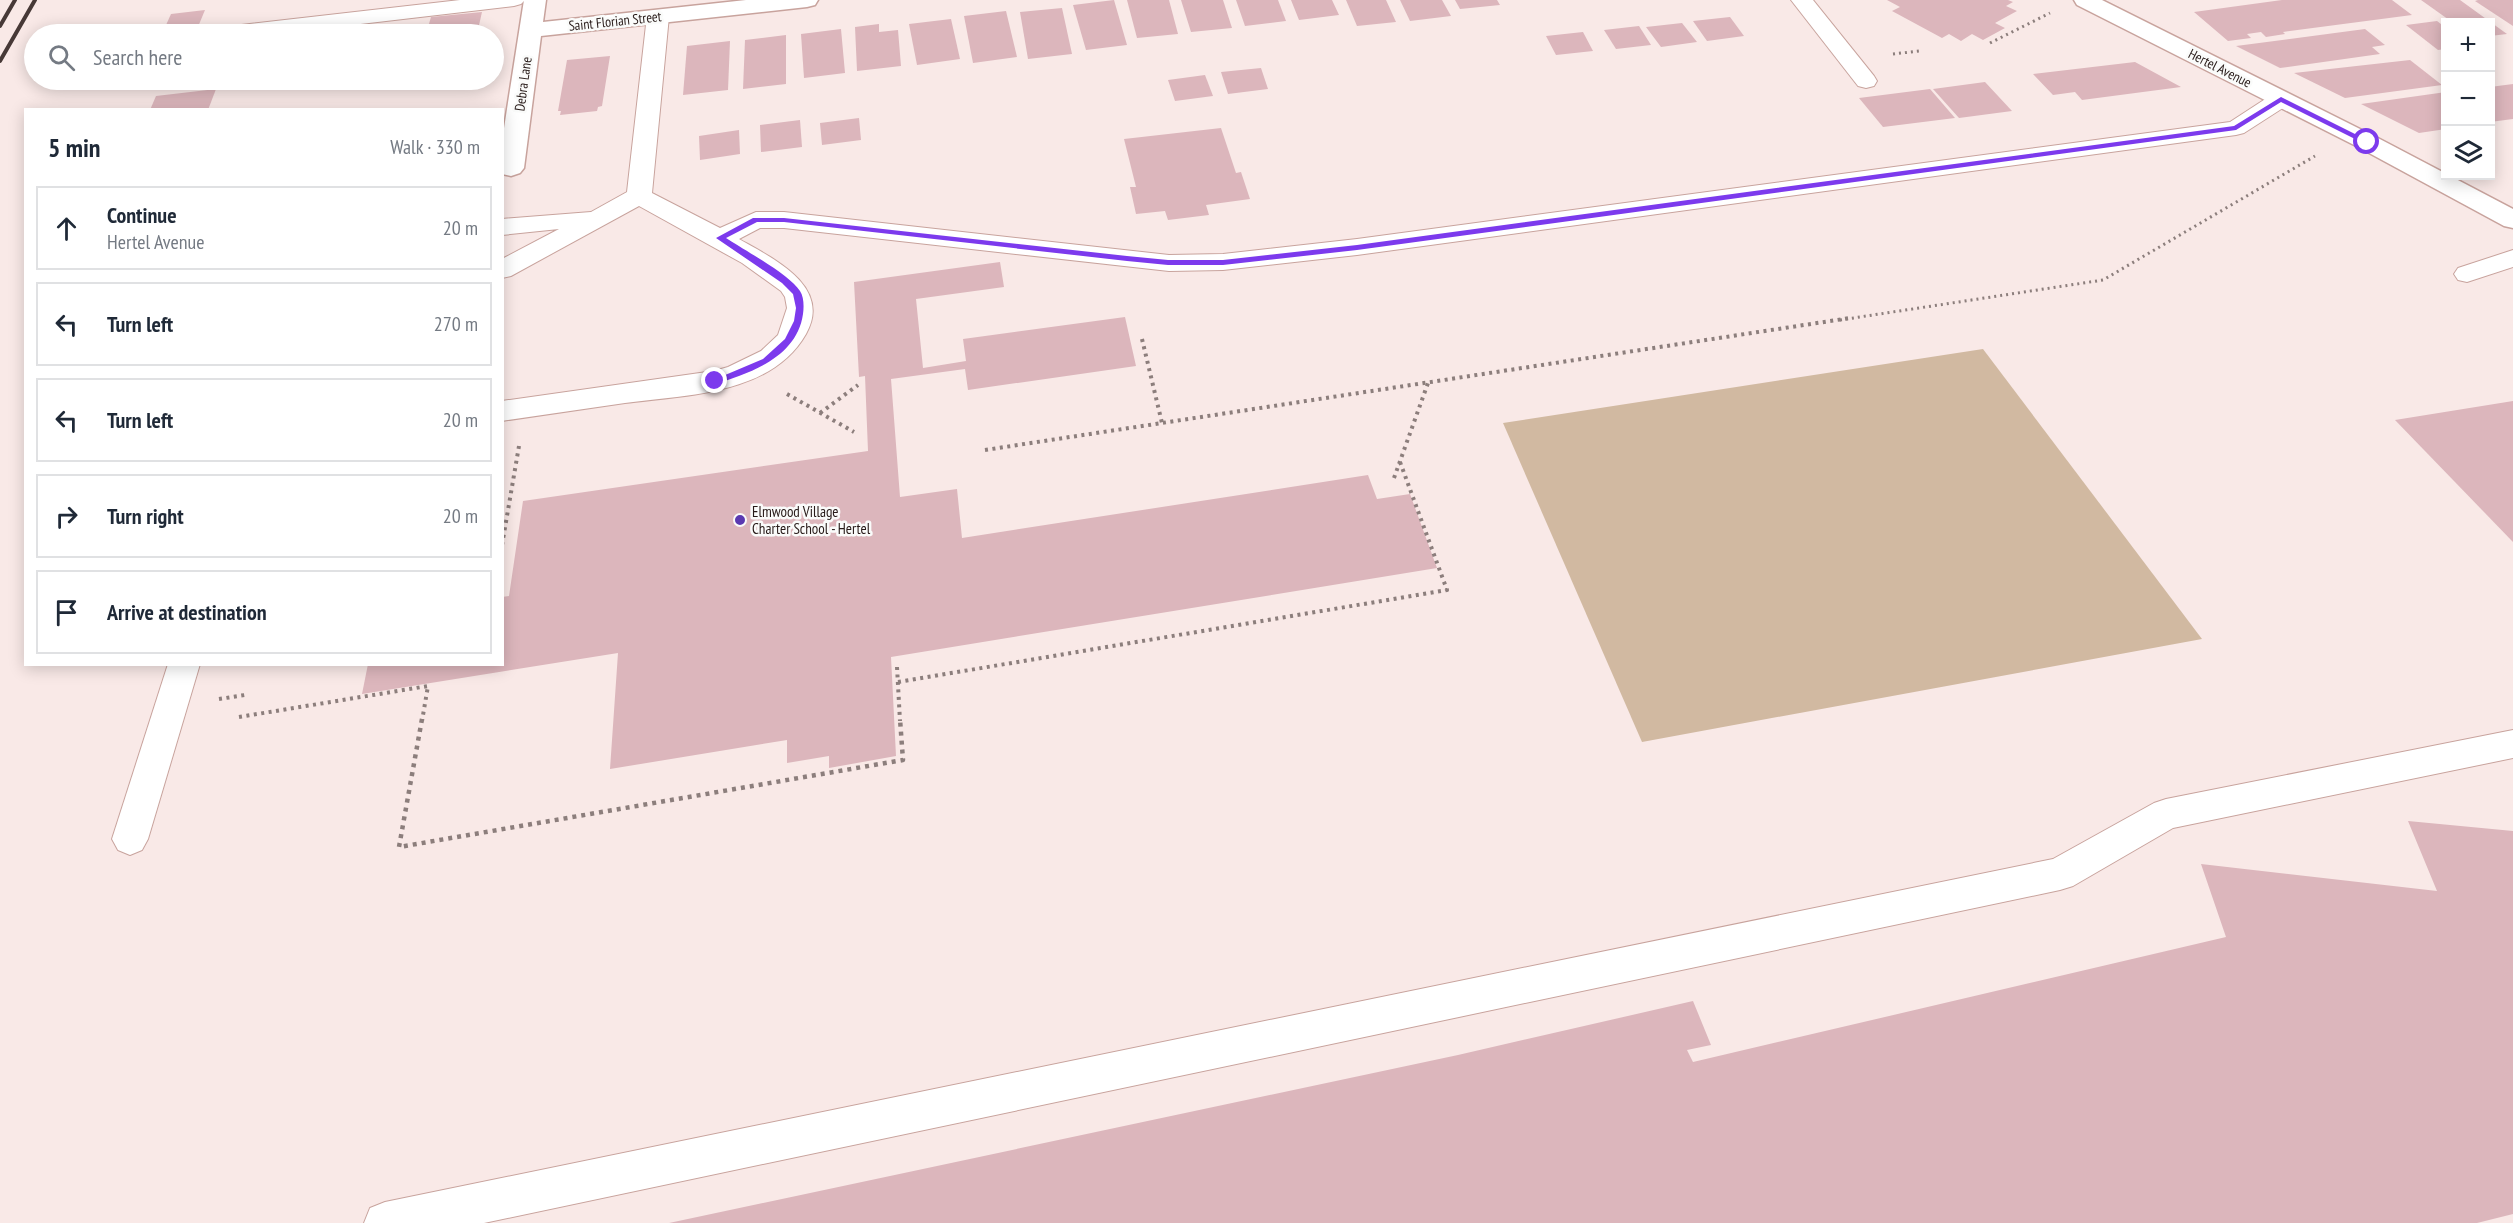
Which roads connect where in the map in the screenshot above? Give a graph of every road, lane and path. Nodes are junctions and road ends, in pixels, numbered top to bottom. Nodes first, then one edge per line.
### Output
1 (514, 0) edge
2 (535, 0) edge
3 (807, 0) edge
4 (1802, 0) edge
5 (2087, 0) edge
6 (2051, 13) dead end
7 (658, 16) junction
8 (310, 24) edge
9 (531, 30) junction
10 (1990, 43) dead end
11 (1866, 81) dead end
12 (2281, 99) junction
13 (2324, 151) dead end
14 (511, 168) dead end
15 (639, 196) junction
16 (604, 216) junction
17 (2513, 220) edge
18 (504, 227) edge
19 (720, 238) junction
20 (2513, 258) edge
21 (504, 269) edge
22 (2467, 274) dead end
23 (1142, 339) dead end
24 (1428, 383) junction
25 (858, 385) dead end
26 (785, 393) dead end
27 (504, 411) edge
28 (820, 413) junction
29 (1162, 423) junction
30 (854, 432) dead end
31 (520, 443) dead end
32 (985, 450) dead end
33 (1400, 462) junction
34 (1394, 478) dead end
35 (504, 534) edge
36 (183, 666) edge
37 (897, 667) dead end
38 (898, 682) junction
39 (239, 717) dead end
40 (2513, 744) edge
41 (130, 839) dead end
42 (384, 1223) edge

1 - 8 lane
2 - 9 street, Debra Lane
3 - 7 street, Saint Florian Street
4 - 11 lane
5 - 12 street, Hertel Avenue
6 - 10 path
7 - 9 street, Saint Florian Street
7 - 15 lane
9 - 14 street, Debra Lane
12 - 17 street, Hertel Avenue
12 - 19 lane
13 - 24 path
15 - 16 lane
15 - 19 lane
16 - 18 lane
16 - 21 lane
19 - 27 lane
20 - 22 lane
23 - 29 path
24 - 29 path
24 - 33 path
25 - 28 path
26 - 28 path
28 - 30 path
29 - 32 path
31 - 35 path
33 - 34 path
33 - 38 path
36 - 41 lane
37 - 38 path
38 - 39 path
40 - 42 lane

